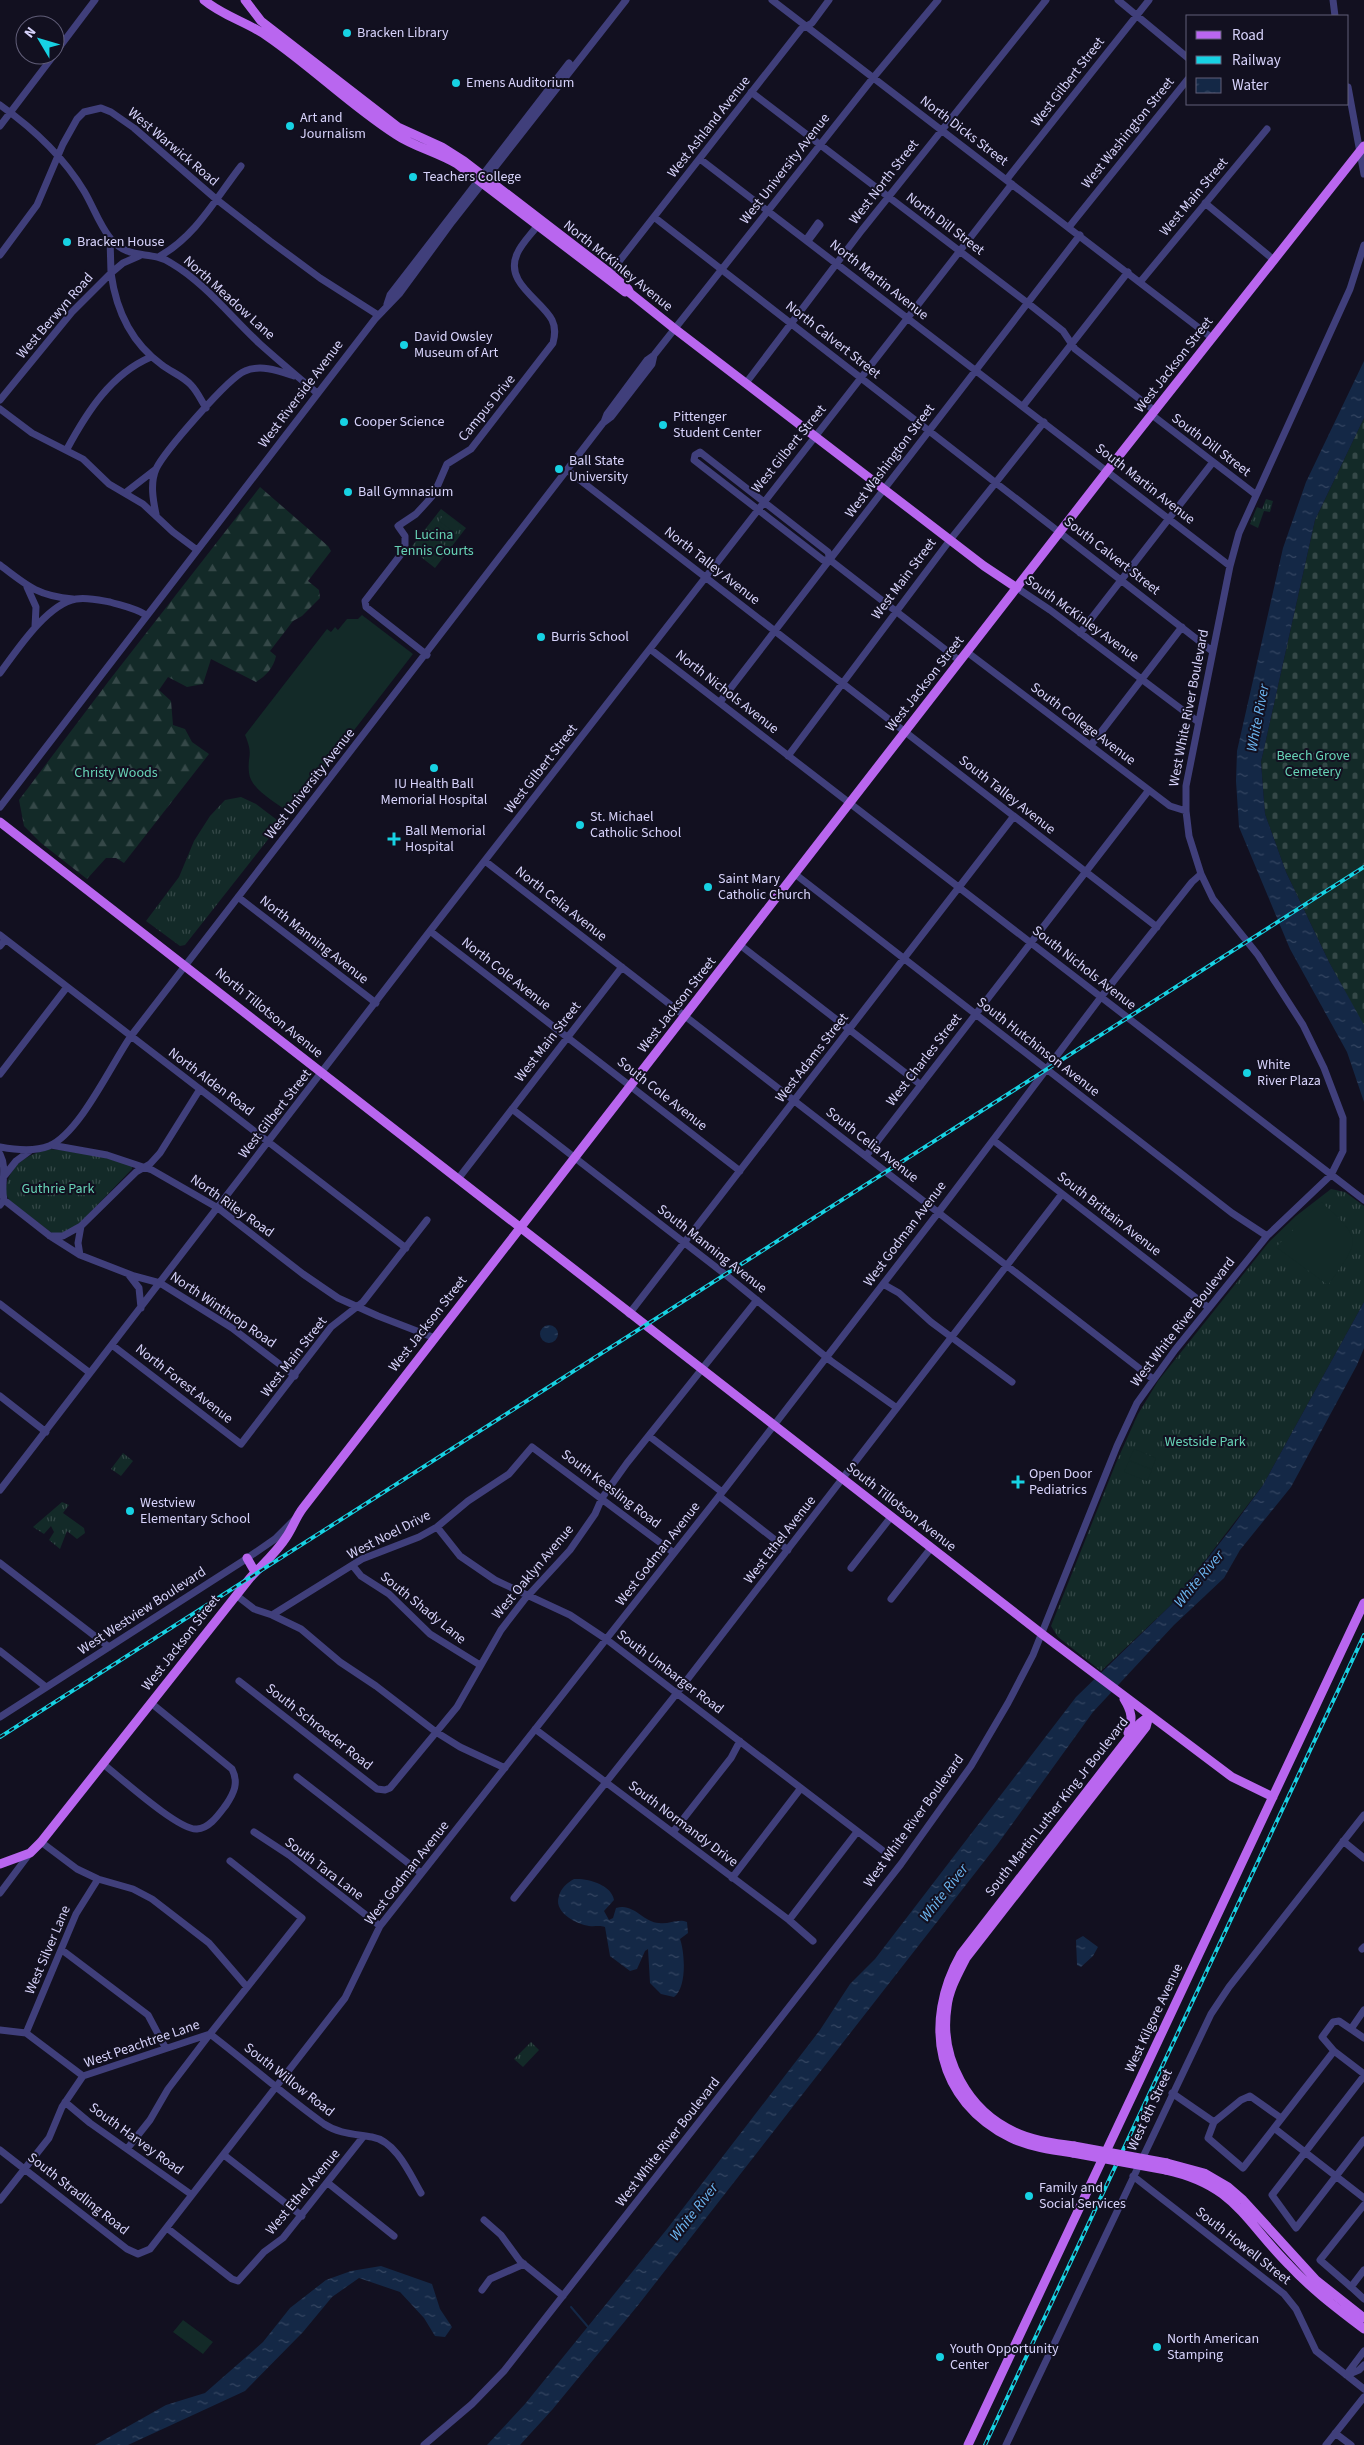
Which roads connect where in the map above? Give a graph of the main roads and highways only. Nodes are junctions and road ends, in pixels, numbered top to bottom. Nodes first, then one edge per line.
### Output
1 (204, 0) edge
2 (245, 0) edge
3 (1362, 148) edge
4 (480, 179) junction
5 (539, 224) junction
6 (630, 293) junction
7 (950, 540) joint
8 (1017, 588) junction
9 (0, 822) edge
10 (519, 1228) junction
11 (247, 1558) road end
12 (255, 1572) junction
13 (1364, 1603) edge
14 (1130, 1704) junction
15 (1149, 1716) junction
16 (1125, 1743) junction
17 (1273, 1797) junction
18 (0, 1864) edge
19 (1074, 2150) junction
20 (1167, 2166) junction
21 (1364, 2318) edge
22 (1364, 2330) edge
23 (968, 2445) edge

1 - 4 main road, North McKinley Avenue
2 - 4 main road, North McKinley Avenue
3 - 8 main road, West Jackson Street
4 - 5 main road, North McKinley Avenue
5 - 6 main road, North McKinley Avenue
5 - 6 main road
6 - 7 main road, North McKinley Avenue
7 - 8 main road, South McKinley Avenue
8 - 10 main road, West Jackson Street
9 - 10 main road, North Tillotson Avenue
10 - 12 main road, West Jackson Street
10 - 14 main road, South Tillotson Avenue
11 - 12 main road
12 - 18 main road, West Jackson Street
13 - 17 main road, West Kilgore Avenue
14 - 15 main road
14 - 16 main road
15 - 16 main road, South Martin Luther King Jr Boulevard
15 - 17 main road
15 - 19 main road, South Martin Luther King Jr Boulevard
16 - 19 main road, South Martin Luther King Jr Boulevard
17 - 23 main road, West Kilgore Avenue
19 - 20 main road, South Martin Luther King Jr Boulevard, bridge
20 - 21 main road, South Martin Luther King Jr Boulevard
20 - 22 main road, South Martin Luther King Jr Boulevard

